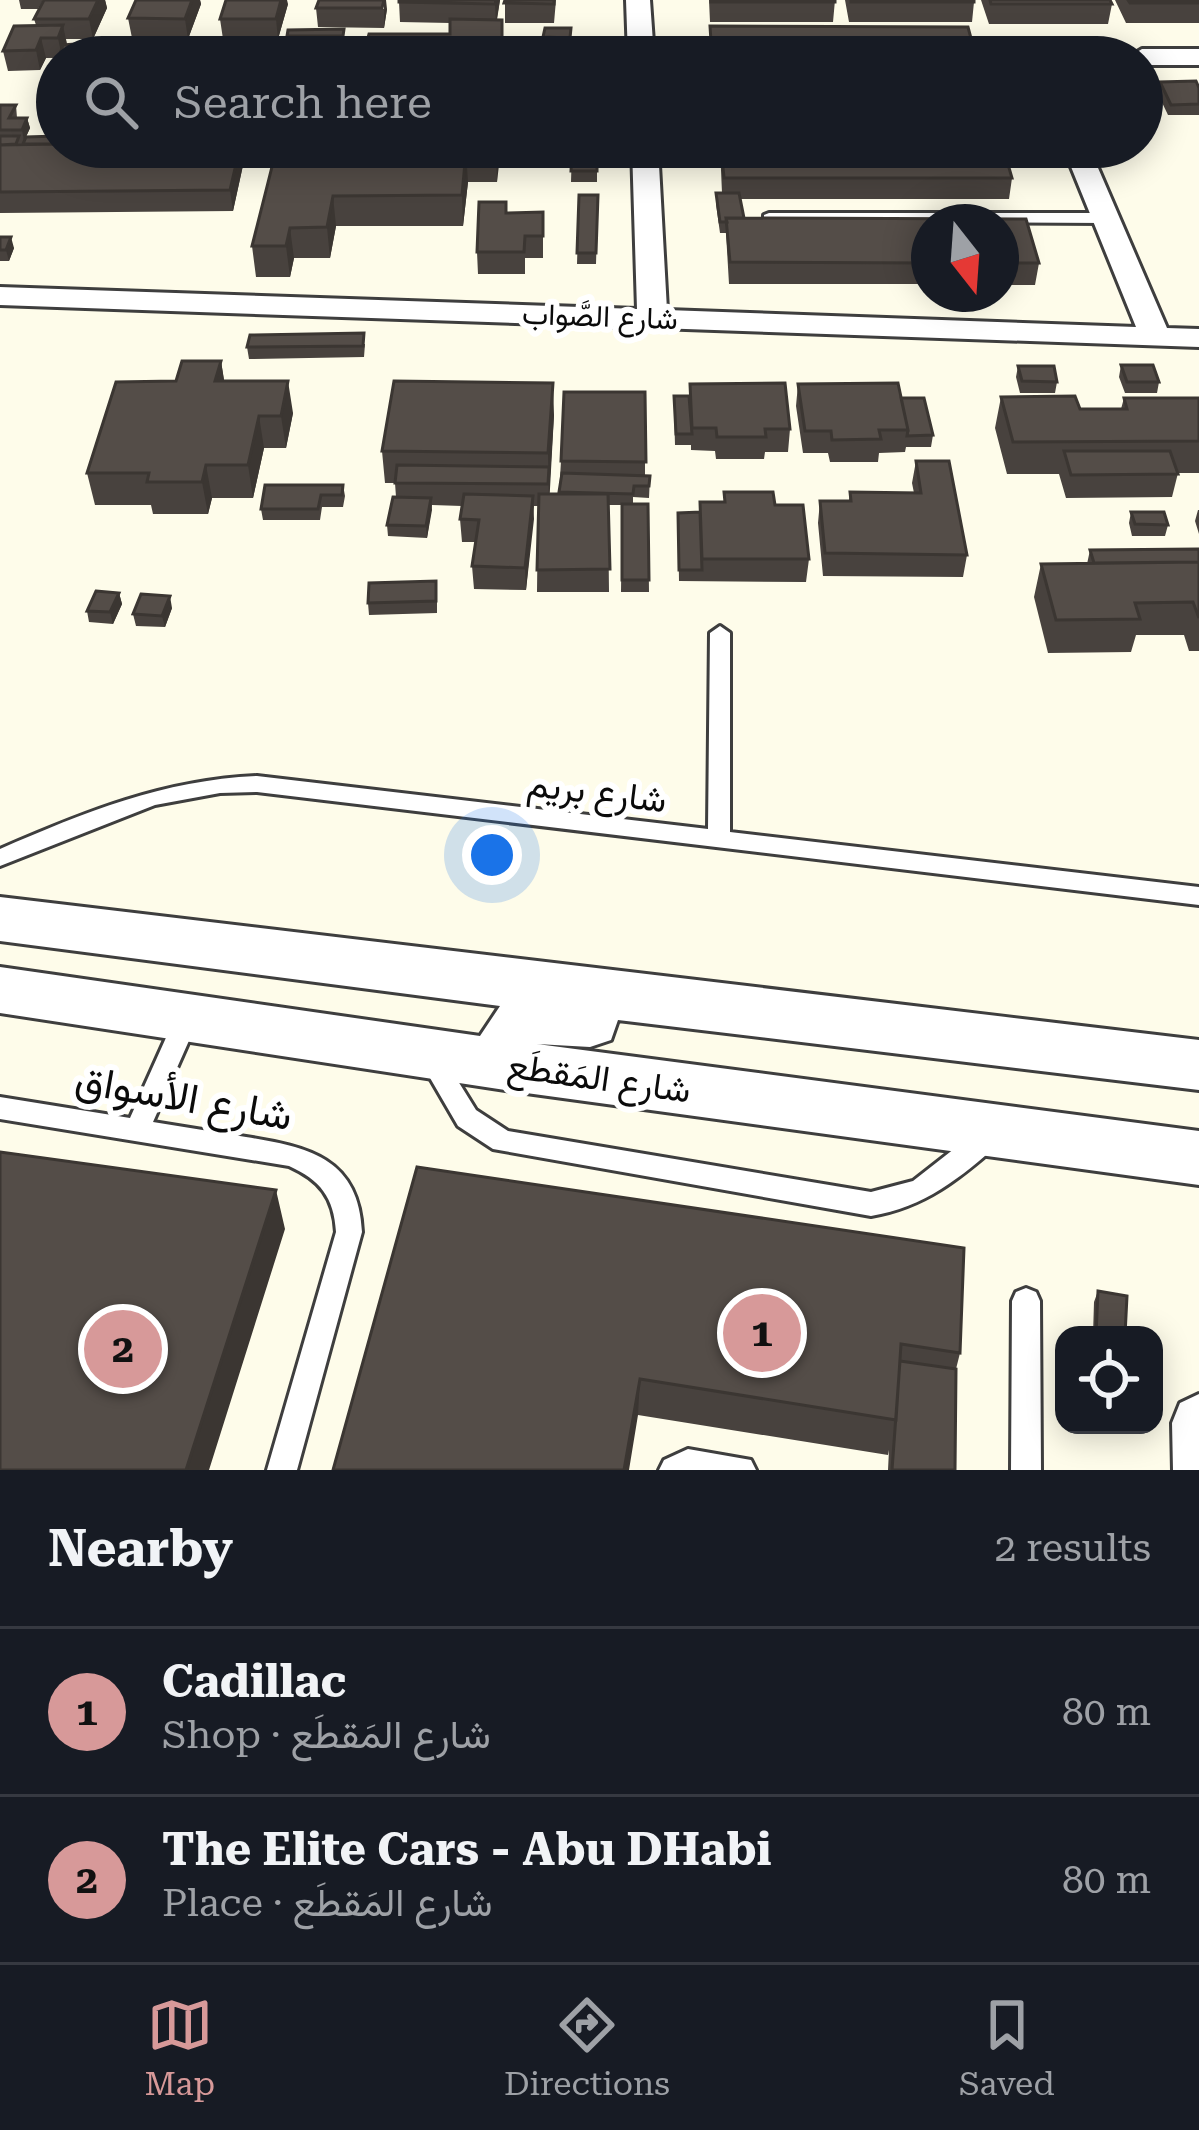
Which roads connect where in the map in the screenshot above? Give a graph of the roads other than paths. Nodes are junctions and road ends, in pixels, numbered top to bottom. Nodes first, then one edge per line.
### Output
1 (638, 0) edge
2 (639, 36) edge
3 (1163, 57) edge
4 (1199, 57) edge
5 (646, 168) edge
6 (1085, 168) edge
7 (769, 218) edge
8 (1106, 218) junction
9 (0, 296) edge
10 (652, 318) junction
11 (1155, 336) junction
12 (1199, 338) edge
13 (720, 633) dead end
14 (718, 839) junction
15 (0, 858) edge
16 (1199, 896) edge
17 (0, 919) edge
18 (438, 976) junction
19 (0, 990) edge
20 (188, 1018) junction
21 (972, 1036) junction
22 (428, 1054) junction
23 (1199, 1065) edge
24 (519, 1067) junction
25 (0, 1108) edge
26 (136, 1130) junction
27 (994, 1132) junction
28 (1199, 1158) edge
29 (1026, 1301) dead end
30 (1199, 1408) edge
31 (282, 1470) edge
32 (674, 1470) edge
33 (741, 1470) edge
34 (1026, 1470) edge
35 (1188, 1470) edge

1 - 2 street
3 - 4 street
5 - 10 street
6 - 8 street
7 - 8 lane
8 - 11 street
9 - 10 street, شارع الصَّواب
10 - 11 street, شارع الصَّواب
11 - 12 street, شارع الصَّواب
13 - 14 lane
14 - 15 lane, شارع بريم
14 - 16 lane, شارع بريم
17 - 18 street
18 - 20 street
18 - 21 street
19 - 20 street, شارع المَقطَع
20 - 22 street, شارع المَقطَع
20 - 26 lane
21 - 23 street
21 - 24 street
22 - 24 street, شارع المَقطَع
22 - 27 lane
24 - 27 street, شارع المَقطَع
25 - 26 lane, شارع الأسواق
26 - 31 lane, شارع الأسواق
27 - 28 street, شارع المَقطَع
29 - 34 lane
30 - 35 lane
32 - 33 lane

